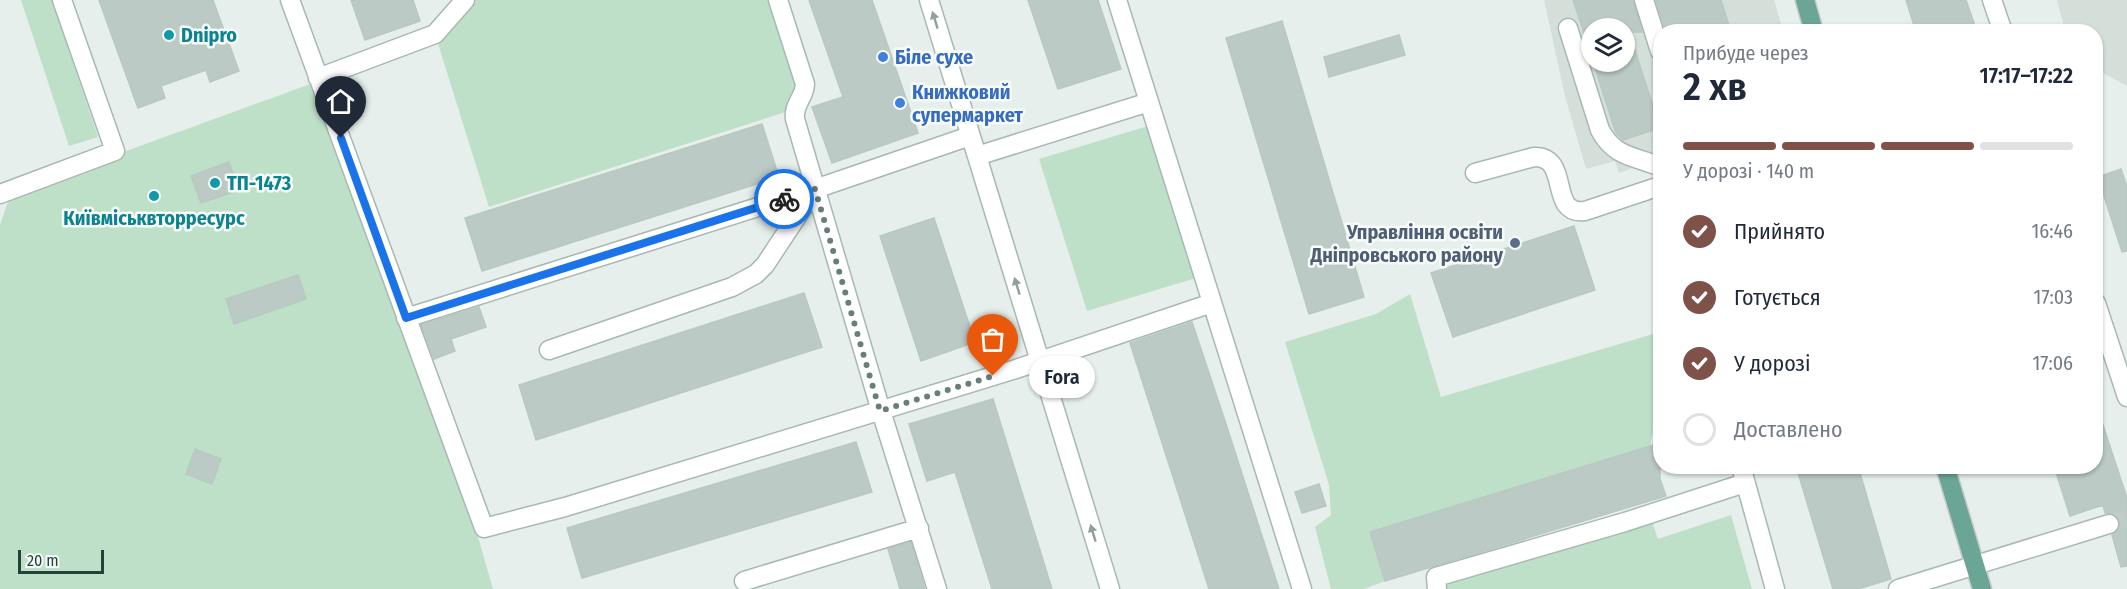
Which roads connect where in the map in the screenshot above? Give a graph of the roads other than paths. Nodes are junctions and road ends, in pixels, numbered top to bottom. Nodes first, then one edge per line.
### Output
1 (62, 0) edge
2 (290, 0) edge
3 (465, 0) edge
4 (778, 0) edge
5 (928, 0) edge
6 (1117, 0) edge
7 (1644, 0) edge
8 (1805, 0) edge
9 (1992, 0) edge
10 (1812, 24) edge
11 (2000, 24) edge
12 (1568, 28) dead end
13 (1653, 31) edge
14 (318, 78) junction
15 (1149, 102) junction
16 (970, 136) junction
17 (978, 156) junction
18 (1653, 171) edge
19 (1475, 173) dead end
20 (1653, 177) edge
21 (815, 189) junction
22 (0, 194) edge
23 (1212, 303) junction
24 (406, 318) junction
25 (2103, 324) edge
26 (549, 350) dead end
27 (1040, 361) junction
28 (2127, 397) edge
29 (880, 411) junction
30 (1947, 474) edge
31 (1743, 475) edge
32 (2109, 524) tunnel mouth
33 (918, 528) junction
34 (1975, 565) junction
35 (744, 581) dead end
36 (937, 589) edge
37 (1110, 589) edge
38 (1302, 589) edge
39 (1437, 589) edge
40 (1775, 589) edge
41 (1898, 589) edge
42 (1982, 589) edge

1 - 22 street
2 - 14 street
3 - 14 street
4 - 21 street
16 -> 5 street
6 - 15 street
7 - 13 street
8 - 10 main road
9 - 11 street
12 - 18 street
14 - 24 street
15 - 17 street
15 - 23 street
16 - 17 street
16 - 21 street
27 -> 17 street
19 - 20 street
21 - 24 street
21 - 26 street
21 - 29 street
23 - 27 street
23 - 38 street
24 - 29 street
25 - 28 street
27 - 29 street
37 -> 27 street
29 - 33 street
30 - 34 main road
31 - 39 street
31 - 40 street
32 - 34 street
33 - 35 street
33 - 36 street
34 - 41 street
34 - 42 main road

